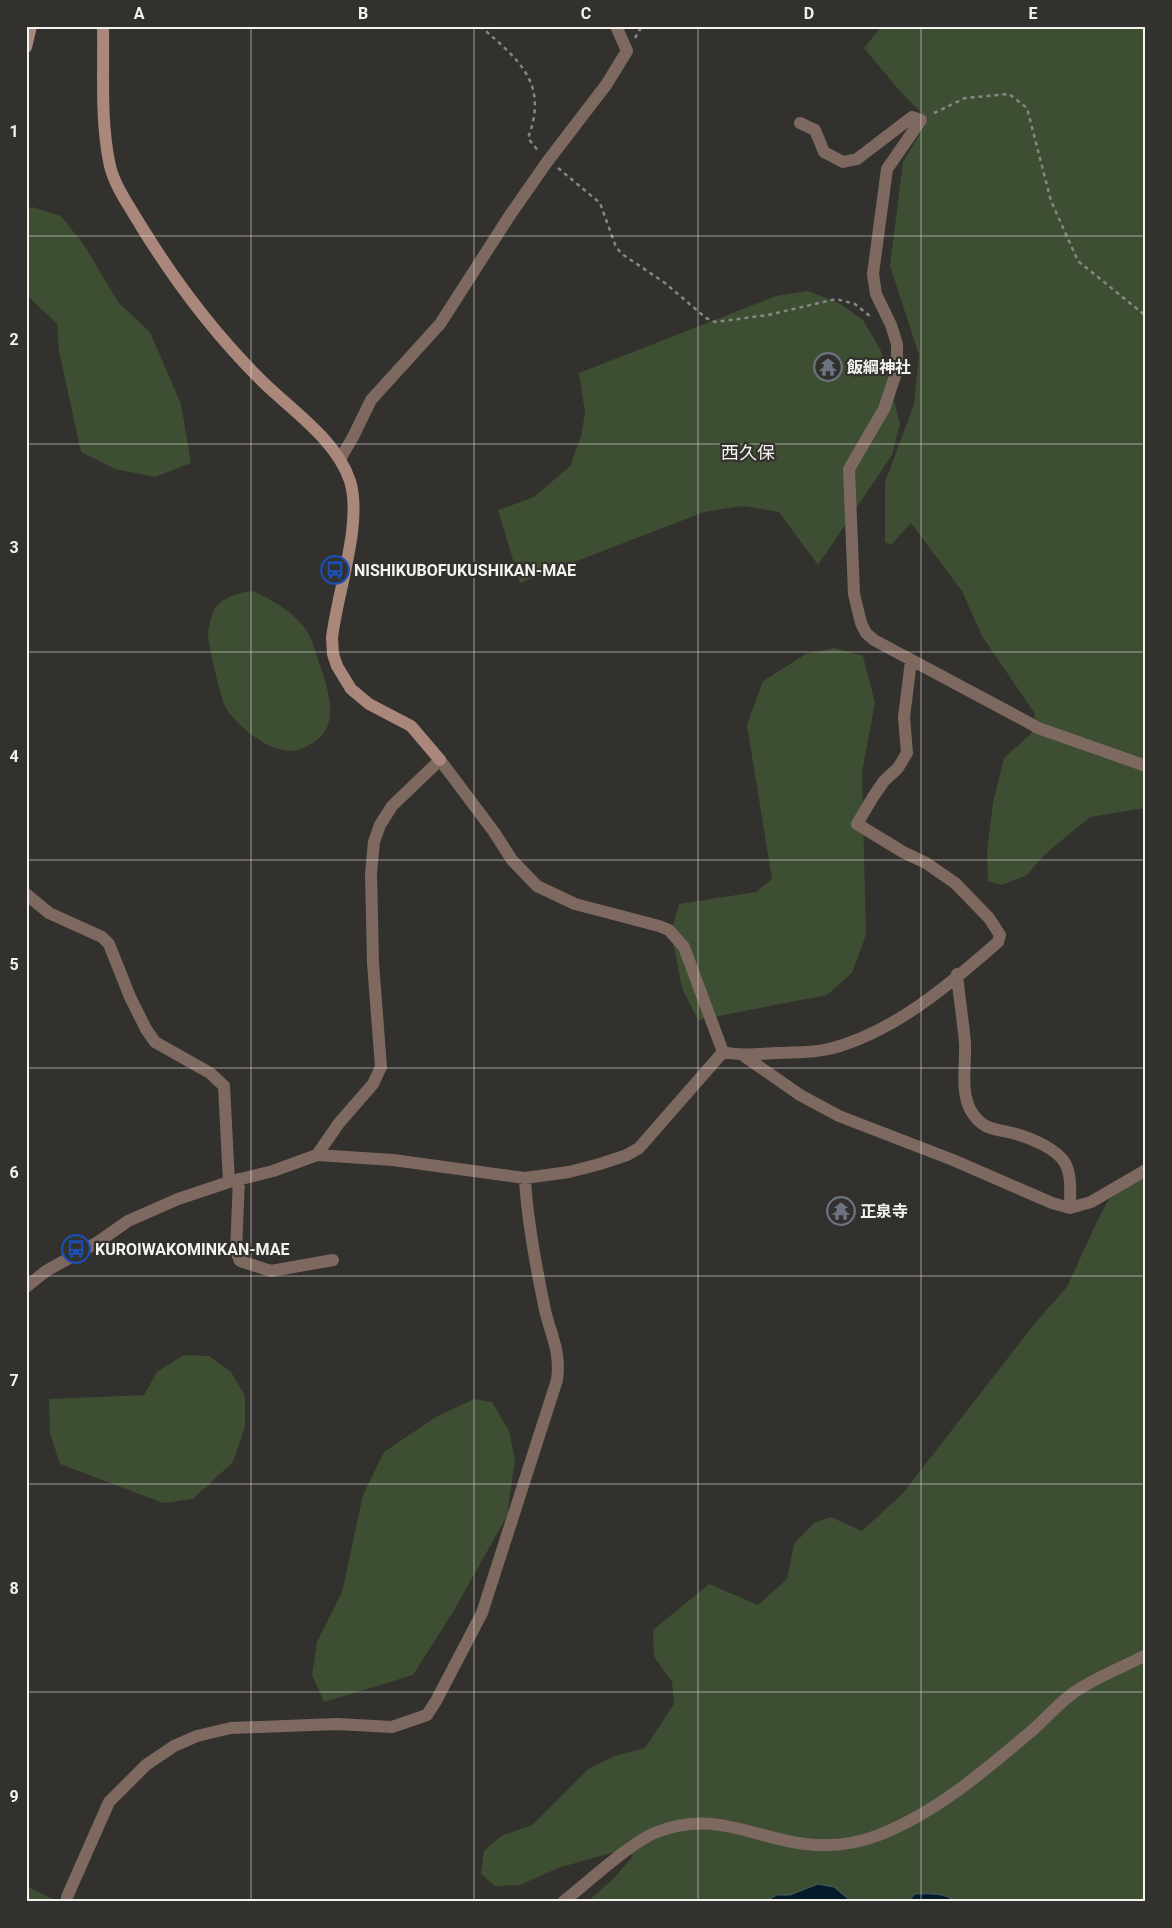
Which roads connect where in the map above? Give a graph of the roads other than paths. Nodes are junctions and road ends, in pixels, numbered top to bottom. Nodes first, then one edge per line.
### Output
1 (31, 26) edge
2 (103, 26) edge
3 (616, 26) edge
4 (26, 47) edge
5 (800, 123) dead end
6 (340, 459) junction
7 (911, 661) junction
8 (440, 760) junction
9 (1146, 766) edge
10 (26, 894) edge
11 (957, 974) junction
12 (723, 1052) junction
13 (744, 1056) junction
14 (317, 1155) junction
15 (1146, 1170) edge
16 (524, 1178) junction
17 (234, 1181) junction
18 (1070, 1208) junction
19 (333, 1260) dead end
20 (46, 1271) junction
21 (26, 1276) edge
22 (26, 1287) edge
23 (1146, 1655) edge
24 (67, 1902) edge
25 (563, 1902) edge

1 - 4 street
2 - 6 street
3 - 6 street
5 - 7 street
6 - 8 street
7 - 9 street
7 - 11 street
8 - 12 street
8 - 14 street
10 - 17 street
11 - 13 street
11 - 18 street
12 - 13 street
12 - 16 street
13 - 18 street
14 - 16 street
14 - 17 street
15 - 18 street
16 - 24 street
17 - 19 street
17 - 20 street
20 - 21 street
20 - 22 street
23 - 25 street

